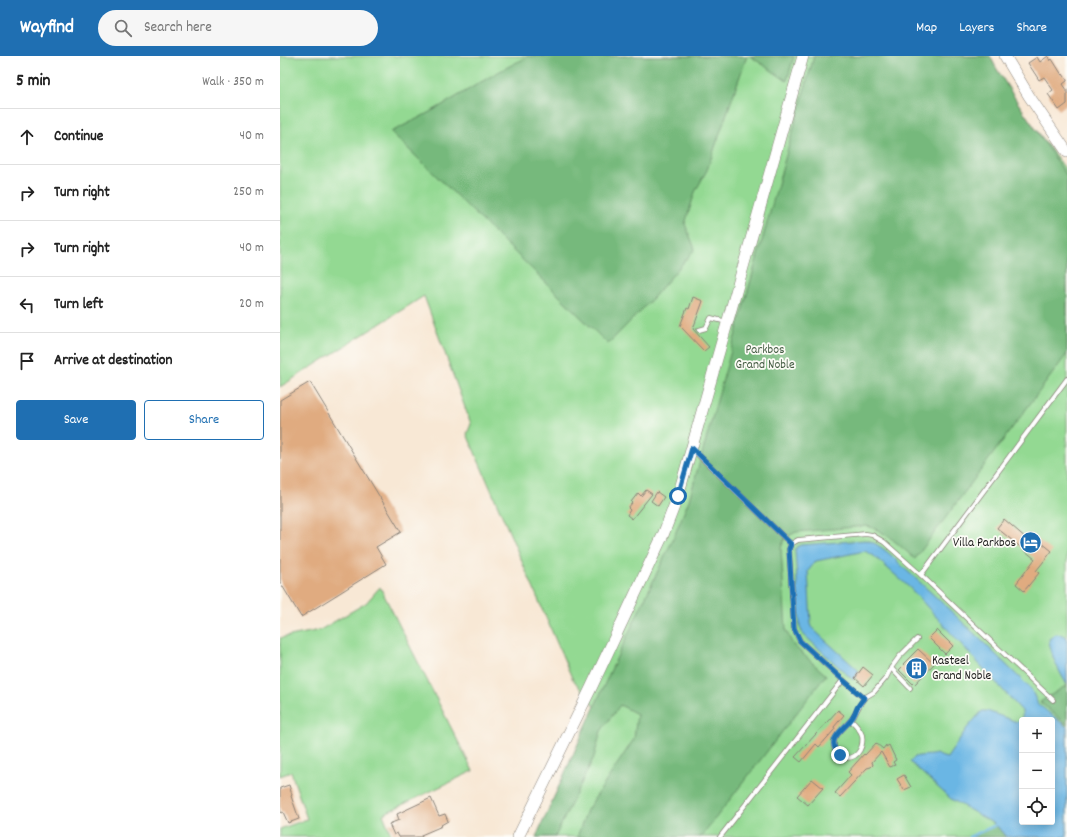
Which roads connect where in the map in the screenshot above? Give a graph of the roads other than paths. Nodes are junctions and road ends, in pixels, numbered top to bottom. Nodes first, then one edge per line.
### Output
1 (803, 56) edge
2 (1004, 56) edge
3 (1067, 152) edge
4 (728, 322) junction
5 (699, 330) dead end
6 (1067, 379) edge
7 (692, 448) junction
8 (791, 544) junction
9 (922, 575) junction
10 (917, 639) dead end
11 (891, 668) junction
12 (843, 680) junction
13 (910, 688) dead end
14 (864, 698) junction
15 (1053, 700) dead end
16 (851, 720) junction
17 (518, 837) edge
18 (720, 837) edge

1 - 4 street
2 - 3 street
4 - 5 lane
4 - 7 street
6 - 9 lane
7 - 8 lane
7 - 17 street
8 - 9 lane
8 - 12 lane
9 - 15 lane
10 - 11 lane
11 - 13 lane
11 - 14 lane
12 - 14 lane
12 - 18 lane
14 - 16 lane
16 - 16 lane

